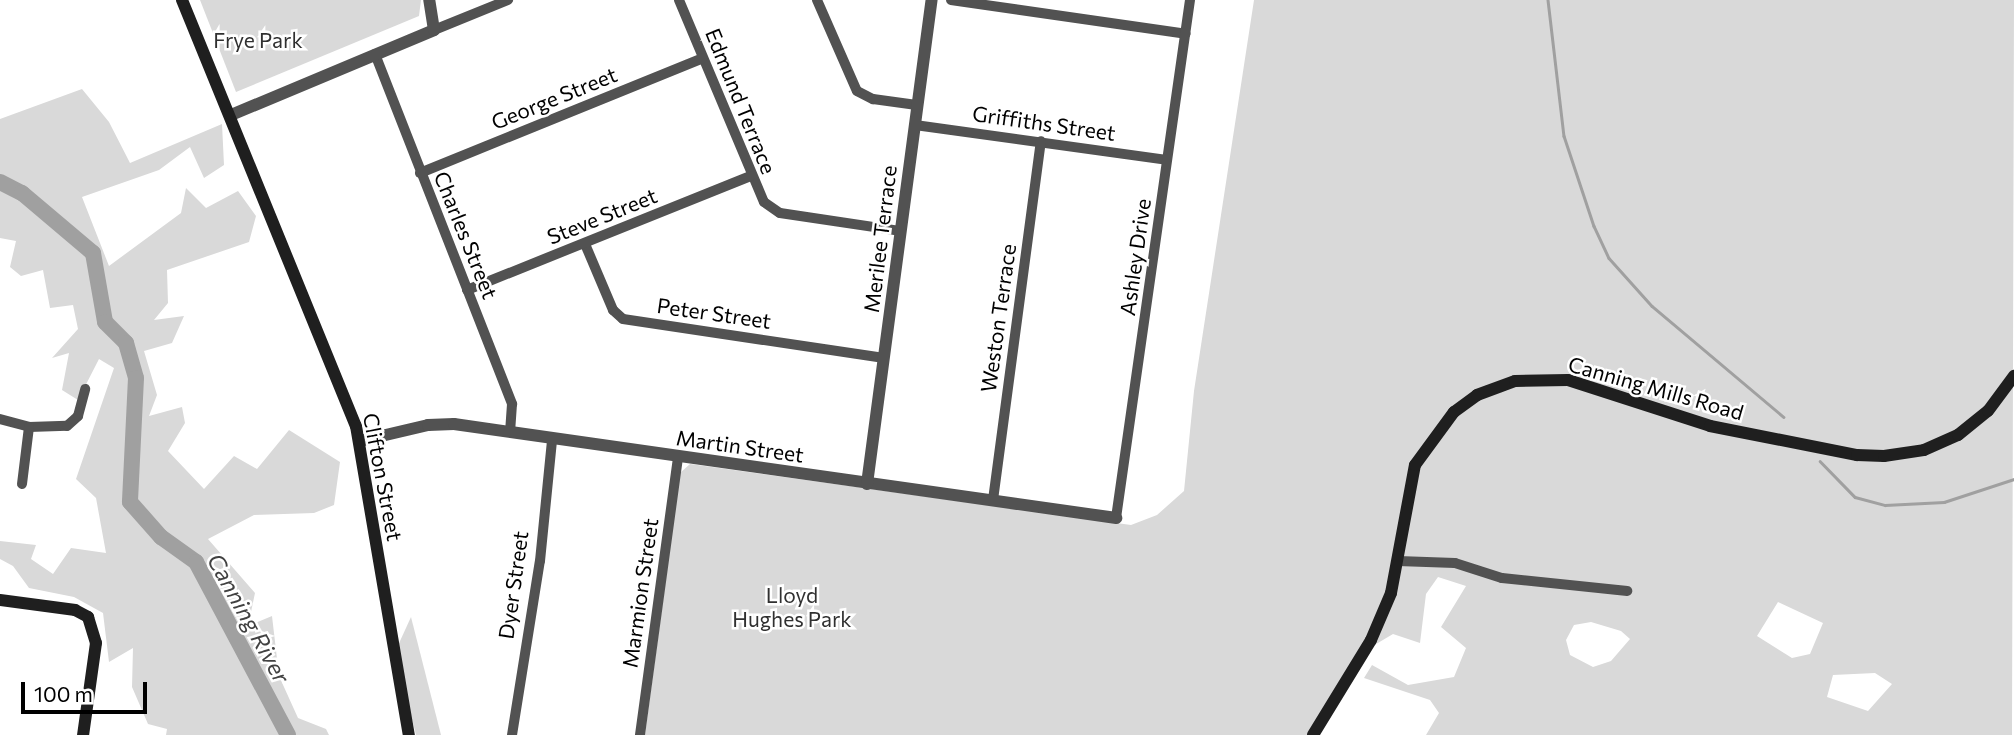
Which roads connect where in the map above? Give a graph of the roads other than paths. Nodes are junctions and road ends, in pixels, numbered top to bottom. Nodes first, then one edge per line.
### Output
1 (182, 0) edge
2 (188, 0) edge
3 (429, 0) edge
4 (508, 0) edge
5 (680, 0) edge
6 (817, 0) edge
7 (932, 0) edge
8 (951, 0) edge
9 (1190, 0) edge
10 (434, 30) junction
11 (1186, 34) junction
12 (375, 54) junction
13 (703, 58) junction
14 (917, 105) junction
15 (233, 111) junction
16 (915, 125) junction
17 (1041, 141) junction
18 (1167, 160) junction
19 (420, 173) junction
20 (750, 176) junction
21 (900, 231) junction
22 (585, 244) junction
23 (467, 290) junction
24 (884, 358) junction
25 (2014, 376) edge
26 (85, 389) dead end
27 (0, 419) edge
28 (29, 426) junction
29 (510, 432) junction
30 (552, 440) junction
31 (360, 441) junction
32 (678, 456) junction
33 (22, 484) dead end
34 (867, 484) junction
35 (993, 500) junction
36 (1116, 518) joint
37 (1398, 561) junction
38 (1628, 591) dead end
39 (0, 600) edge
40 (83, 735) edge
41 (410, 735) edge
42 (512, 735) edge
43 (640, 735) edge
44 (1313, 735) edge

1 - 15 main road, Clifton Street
2 - 15 main road, Clifton Street
3 - 10 street
4 - 10 street
5 - 13 street, Edmund Terrace
6 - 14 street
7 - 14 street, Merilee Terrace
8 - 11 street
9 - 11 street, Ashley Drive
10 - 12 street
11 - 18 street, Ashley Drive
12 - 15 street
12 - 19 street, Charles Street
13 - 19 street, George Street
13 - 20 street, Edmund Terrace
14 - 16 street, Merilee Terrace
15 - 31 main road, Clifton Street
16 - 17 street, Griffiths Street
16 - 21 street, Merilee Terrace
17 - 18 street, Griffiths Street
17 - 35 street, Weston Terrace
18 - 36 street, Ashley Drive
19 - 23 street, Charles Street
20 - 21 street, Edmund Terrace
20 - 22 street, Steve Street
21 - 24 street, Merilee Terrace
22 - 23 street, Steve Street
22 - 24 street, Peter Street
23 - 29 street, Charles Street
24 - 34 street, Merilee Terrace
25 - 37 main road, Canning Mills Road
26 - 28 street
27 - 28 street
28 - 33 street
29 - 30 street, Martin Street
29 - 31 street, Martin Street
30 - 32 street, Martin Street
30 - 42 street, Dyer Street
31 - 41 main road, Clifton Street
32 - 34 street, Martin Street
32 - 43 street, Marmion Street
34 - 35 street, Martin Street
35 - 36 street, Martin Street
37 - 38 street
37 - 44 main road, Canning Mills Road
39 - 40 main road

